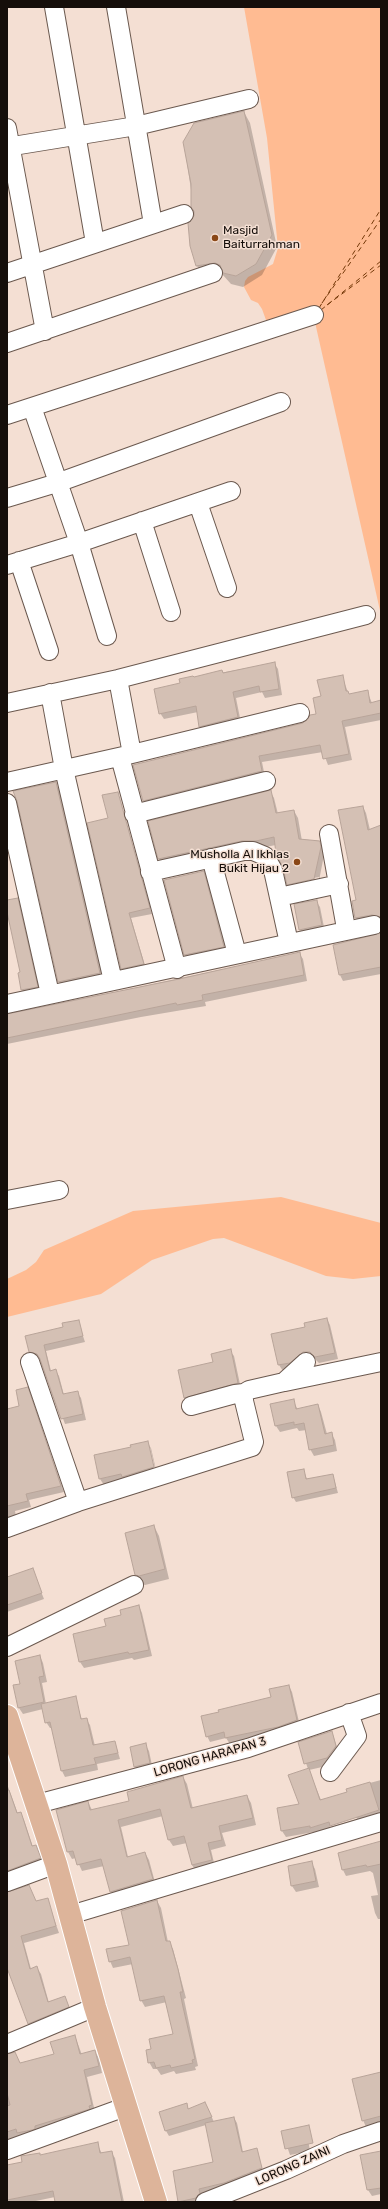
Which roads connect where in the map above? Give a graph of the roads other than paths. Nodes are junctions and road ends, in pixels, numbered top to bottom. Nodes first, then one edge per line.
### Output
1 (54, 7) edge
2 (116, 7) edge
3 (249, 99) dead end
4 (136, 126) junction
5 (7, 128) edge
6 (75, 136) junction
7 (8, 147) edge
8 (184, 214) dead end
9 (153, 224) junction
10 (95, 243) junction
11 (34, 265) junction
12 (213, 273) dead end
13 (7, 274) edge
14 (314, 315) dead end
15 (45, 331) junction
16 (7, 343) edge
17 (281, 402) dead end
18 (32, 407) junction
19 (7, 415) edge
20 (57, 483) junction
21 (231, 491) dead end
22 (7, 498) edge
23 (198, 503) junction
24 (142, 521) junction
25 (79, 543) junction
26 (13, 563) edge
27 (228, 588) dead end
28 (171, 612) dead end
29 (366, 616) dead end
30 (107, 636) dead end
31 (48, 651) dead end
32 (118, 680) junction
33 (50, 693) junction
34 (7, 703) edge
35 (300, 713) dead end
36 (126, 755) junction
37 (64, 769) junction
38 (266, 781) dead end
39 (7, 782) edge
40 (7, 803) edge
41 (134, 814) junction
42 (330, 834) dead end
43 (211, 858) junction
44 (150, 872) junction
45 (339, 884) junction
46 (279, 897) junction
47 (345, 923) dead end
48 (374, 925) dead end
49 (289, 943) junction
50 (237, 954) junction
51 (177, 969) junction
52 (113, 981) junction
53 (50, 994) junction
54 (7, 1004) edge
55 (59, 1190) dead end
56 (7, 1200) edge
57 (30, 1362) dead end
58 (306, 1362) dead end
59 (381, 1362) edge
60 (284, 1382) junction
61 (244, 1393) junction
62 (191, 1406) dead end
63 (78, 1502) junction
64 (7, 1528) edge
65 (134, 1585) dead end
66 (7, 1647) edge
67 (381, 1703) edge
68 (350, 1713) junction
69 (7, 1716) edge
70 (330, 1772) dead end
71 (37, 1804) junction
72 (381, 1822) edge
73 (56, 1864) junction
74 (7, 1882) edge
75 (70, 1915) junction
76 (95, 2007) junction
77 (7, 2044) edge
78 (125, 2107) junction
79 (381, 2131) edge
80 (7, 2150) edge
81 (156, 2202) edge
82 (205, 2202) edge

1 - 6 street
2 - 4 street
3 - 4 street
4 - 6 street
4 - 9 street
5 - 7 street
6 - 7 street
6 - 10 street
7 - 11 street
8 - 9 street
9 - 10 street
10 - 11 street
11 - 13 street
11 - 15 street
12 - 15 street
14 - 18 street
15 - 16 street
17 - 20 street
18 - 19 street
18 - 20 street
20 - 22 street
20 - 25 street
21 - 23 street
23 - 24 street
23 - 27 street
24 - 25 street
24 - 28 street
25 - 26 street
25 - 30 street
26 - 31 street
29 - 32 street
32 - 33 street
32 - 36 street
33 - 34 street
33 - 37 street
35 - 36 street
36 - 37 street
36 - 41 street
37 - 39 street
37 - 52 street
38 - 41 street
40 - 53 street
41 - 44 street
42 - 45 street
43 - 44 street
43 - 46 street
43 - 50 street
44 - 51 street
45 - 46 street
45 - 47 street
46 - 49 street
48 - 49 street
49 - 50 street
50 - 51 street
51 - 52 street
52 - 53 street
53 - 54 street
55 - 56 street
57 - 63 street
58 - 60 street
59 - 60 street
60 - 61 street
61 - 62 street
61 - 63 street
63 - 64 street
65 - 66 street
67 - 68 street, LORONG HARAPAN 3
68 - 70 street
68 - 71 street, LORONG HARAPAN 3
69 - 71 main road
71 - 73 main road
72 - 75 street
73 - 74 street
73 - 75 main road
75 - 76 main road
76 - 77 street
76 - 78 main road
78 - 80 street
78 - 81 main road
79 - 82 street, LORONG ZAINI

